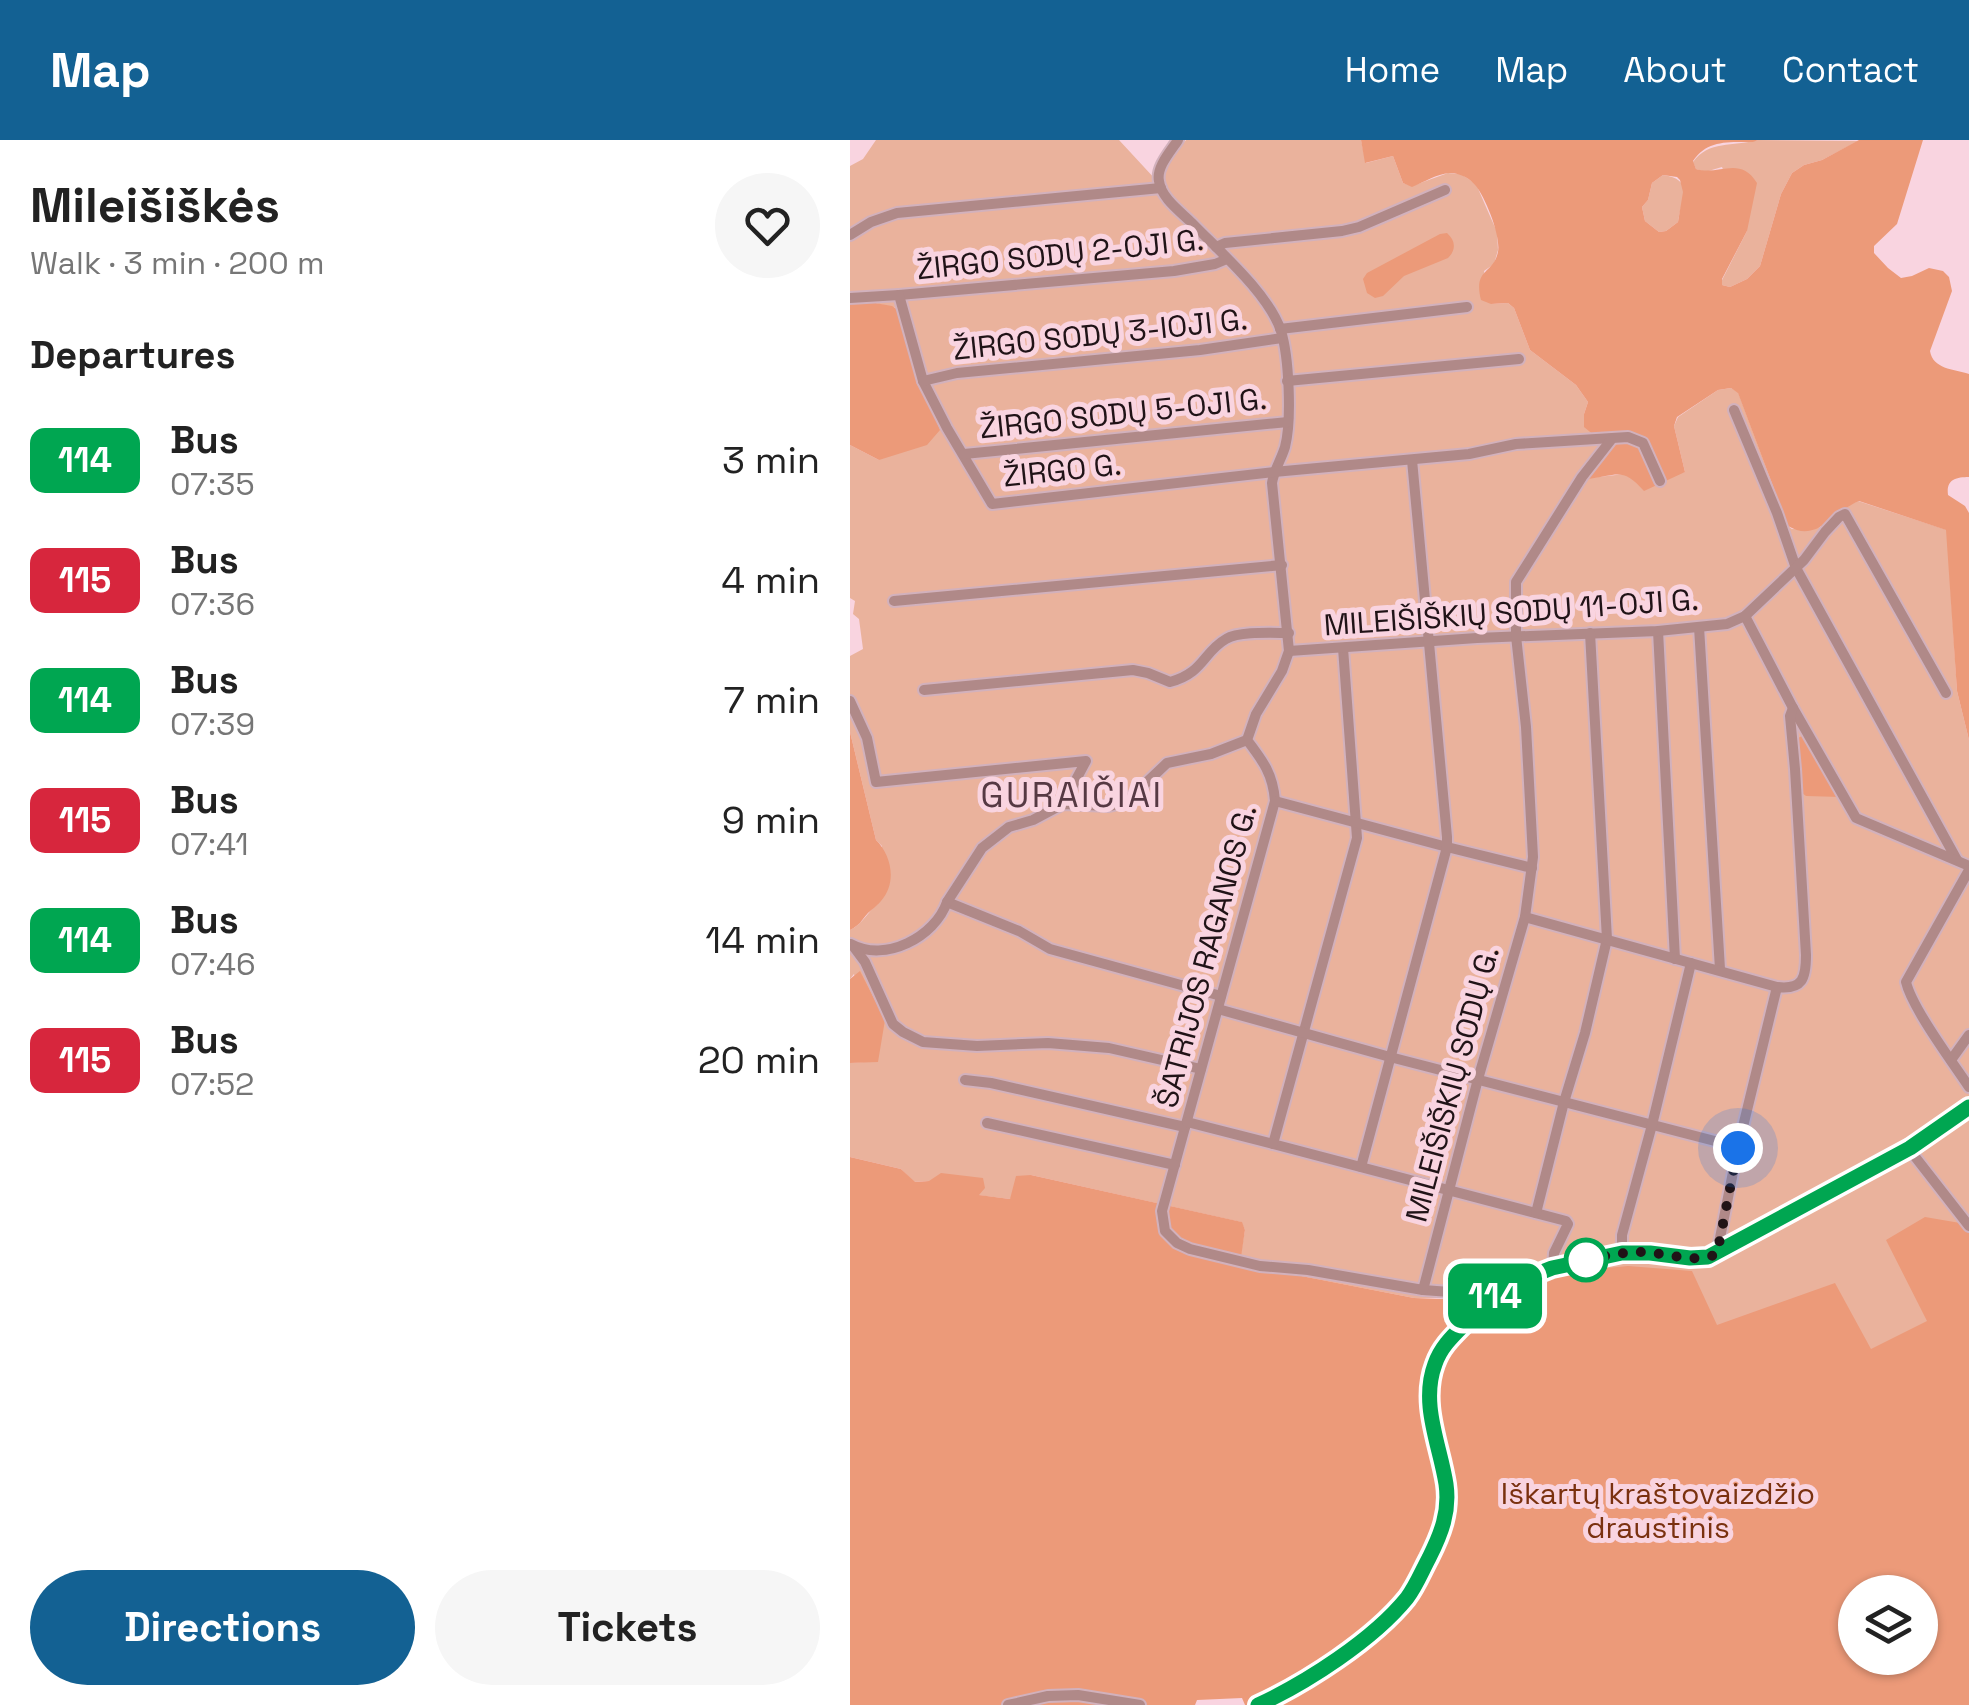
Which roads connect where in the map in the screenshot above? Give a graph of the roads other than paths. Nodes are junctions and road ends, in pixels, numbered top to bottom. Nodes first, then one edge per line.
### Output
1 (1178, 140) edge
2 (1161, 188) junction
3 (1445, 190) dead end
4 (850, 235) edge
5 (1216, 247) junction
6 (1226, 259) junction
7 (899, 295) junction
8 (850, 298) edge
9 (1467, 307) dead end
10 (1281, 334) junction
11 (1518, 359) dead end
12 (923, 381) junction
13 (1288, 381) junction
14 (1734, 410) dead end
15 (1288, 422) junction
16 (1611, 440) junction
17 (964, 454) junction
18 (1412, 460) junction
19 (1274, 472) junction
20 (1660, 481) dead end
21 (1282, 565) junction
22 (1796, 568) junction
23 (894, 601) dead end
24 (1745, 616) junction
25 (1699, 627) junction
26 (1658, 632) junction
27 (1289, 633) junction
28 (1590, 633) junction
29 (1516, 636) junction
30 (1428, 643) junction
31 (1343, 648) junction
32 (1289, 651) junction
33 (924, 690) dead end
34 (1946, 693) dead end
35 (850, 701) edge
36 (1794, 708) junction
37 (1247, 740) junction
38 (1275, 800) junction
39 (1062, 804) junction
40 (1356, 824) junction
41 (1446, 848) junction
42 (1957, 860) junction
43 (1532, 868) junction
44 (1969, 868) edge
45 (947, 902) junction
46 (1525, 917) junction
47 (1607, 940) junction
48 (852, 944) edge
49 (1675, 959) junction
50 (1691, 963) junction
51 (1720, 969) junction
52 (1777, 987) junction
53 (1220, 1003) junction
54 (1303, 1033) junction
55 (1969, 1034) edge
56 (1390, 1057) junction
57 (1951, 1060) junction
58 (1201, 1069) junction
59 (1478, 1079) junction
60 (965, 1080) dead end
61 (1969, 1087) edge
62 (1564, 1102) junction
63 (1967, 1111) edge
64 (987, 1123) dead end
65 (1186, 1124) junction
66 (1652, 1125) junction
67 (1273, 1144) junction
68 (1738, 1148) junction
69 (1910, 1148) junction
70 (1175, 1165) junction
71 (1361, 1167) junction
72 (1448, 1191) junction
73 (1536, 1213) junction
74 (1969, 1226) edge
75 (1622, 1253) junction
76 (1717, 1254) junction
77 (1552, 1268) junction
78 (1423, 1290) junction
79 (1479, 1299) junction
80 (1008, 1705) edge
81 (1140, 1705) edge
82 (1258, 1705) edge

1 - 2 street
2 - 4 street
2 - 5 street
3 - 5 street
5 - 6 street
6 - 7 street, ŽIRGO SODŲ 2-OJI G.
6 - 10 street
7 - 8 street
7 - 12 street, ŽIRGO G.
9 - 10 street, ŽIRGO SODŲ 3-IOJI G.
10 - 12 street, ŽIRGO SODŲ 3-IOJI G.
10 - 13 street
11 - 13 street
12 - 17 street, ŽIRGO G.
13 - 15 street
14 - 22 street
15 - 17 street, ŽIRGO SODŲ 5-OJI G.
15 - 19 street
16 - 18 street, ŽIRGO G.
16 - 20 street, ŽIRGO G.
16 - 29 street
17 - 19 street, ŽIRGO G.
18 - 19 street, ŽIRGO G.
18 - 30 street
19 - 21 street
21 - 23 street
21 - 27 street
22 - 24 street
22 - 34 street
22 - 42 street
24 - 25 street, MILEIŠIŠKIŲ SODŲ 11-OJI G.
24 - 36 street
25 - 26 street, MILEIŠIŠKIŲ SODŲ 11-OJI G.
25 - 51 street
26 - 28 street, MILEIŠIŠKIŲ SODŲ 11-OJI G.
26 - 49 street
27 - 32 street
27 - 33 street
28 - 29 street, MILEIŠIŠKIŲ SODŲ 11-OJI G.
28 - 47 street
29 - 30 street, MILEIŠIŠKIŲ SODŲ 11-OJI G.
29 - 43 street
30 - 31 street, MILEIŠIŠKIŲ SODŲ 11-OJI G.
30 - 41 street
31 - 32 street, MILEIŠIŠKIŲ SODŲ 11-OJI G.
31 - 40 street
32 - 37 street
35 - 39 street
36 - 42 street
36 - 52 street
37 - 38 street, ŠATRIJOS RAGANOS G.
37 - 39 street
38 - 40 street
38 - 53 street, ŠATRIJOS RAGANOS G.
39 - 45 street
40 - 41 street
40 - 54 street
41 - 43 street
41 - 56 street
42 - 44 street
43 - 46 street
44 - 57 street
45 - 48 street
45 - 53 street
46 - 47 street, MILEIŠIŠKIŲ SODŲ G.
46 - 59 street, MILEIŠIŠKIŲ SODŲ G.
47 - 49 street, MILEIŠIŠKIŲ SODŲ G.
47 - 62 street
48 - 58 street
49 - 50 street, MILEIŠIŠKIŲ SODŲ G.
50 - 51 street, MILEIŠIŠKIŲ SODŲ G.
50 - 66 street
51 - 52 street, MILEIŠIŠKIŲ SODŲ G.
52 - 68 street
53 - 54 street
53 - 58 street, ŠATRIJOS RAGANOS G.
54 - 56 street
54 - 67 street
55 - 57 street
56 - 59 street
56 - 71 street
57 - 61 street
58 - 65 street, ŠATRIJOS RAGANOS G.
59 - 62 street
59 - 72 street, MILEIŠIŠKIŲ SODŲ G.
60 - 65 street
62 - 66 street
62 - 73 street
63 - 69 street
64 - 70 street
65 - 67 street
65 - 70 street, ŠATRIJOS RAGANOS G.
66 - 68 street
66 - 75 street
67 - 71 street
68 - 76 street
69 - 74 street
69 - 76 street
70 - 78 street, ŠATRIJOS RAGANOS G.
71 - 72 street
72 - 73 street
72 - 78 street, MILEIŠIŠKIŲ SODŲ G.
73 - 77 street
75 - 76 street
75 - 77 street
77 - 79 street
78 - 79 street, ŠATRIJOS RAGANOS G.
79 - 82 street
80 - 81 street

